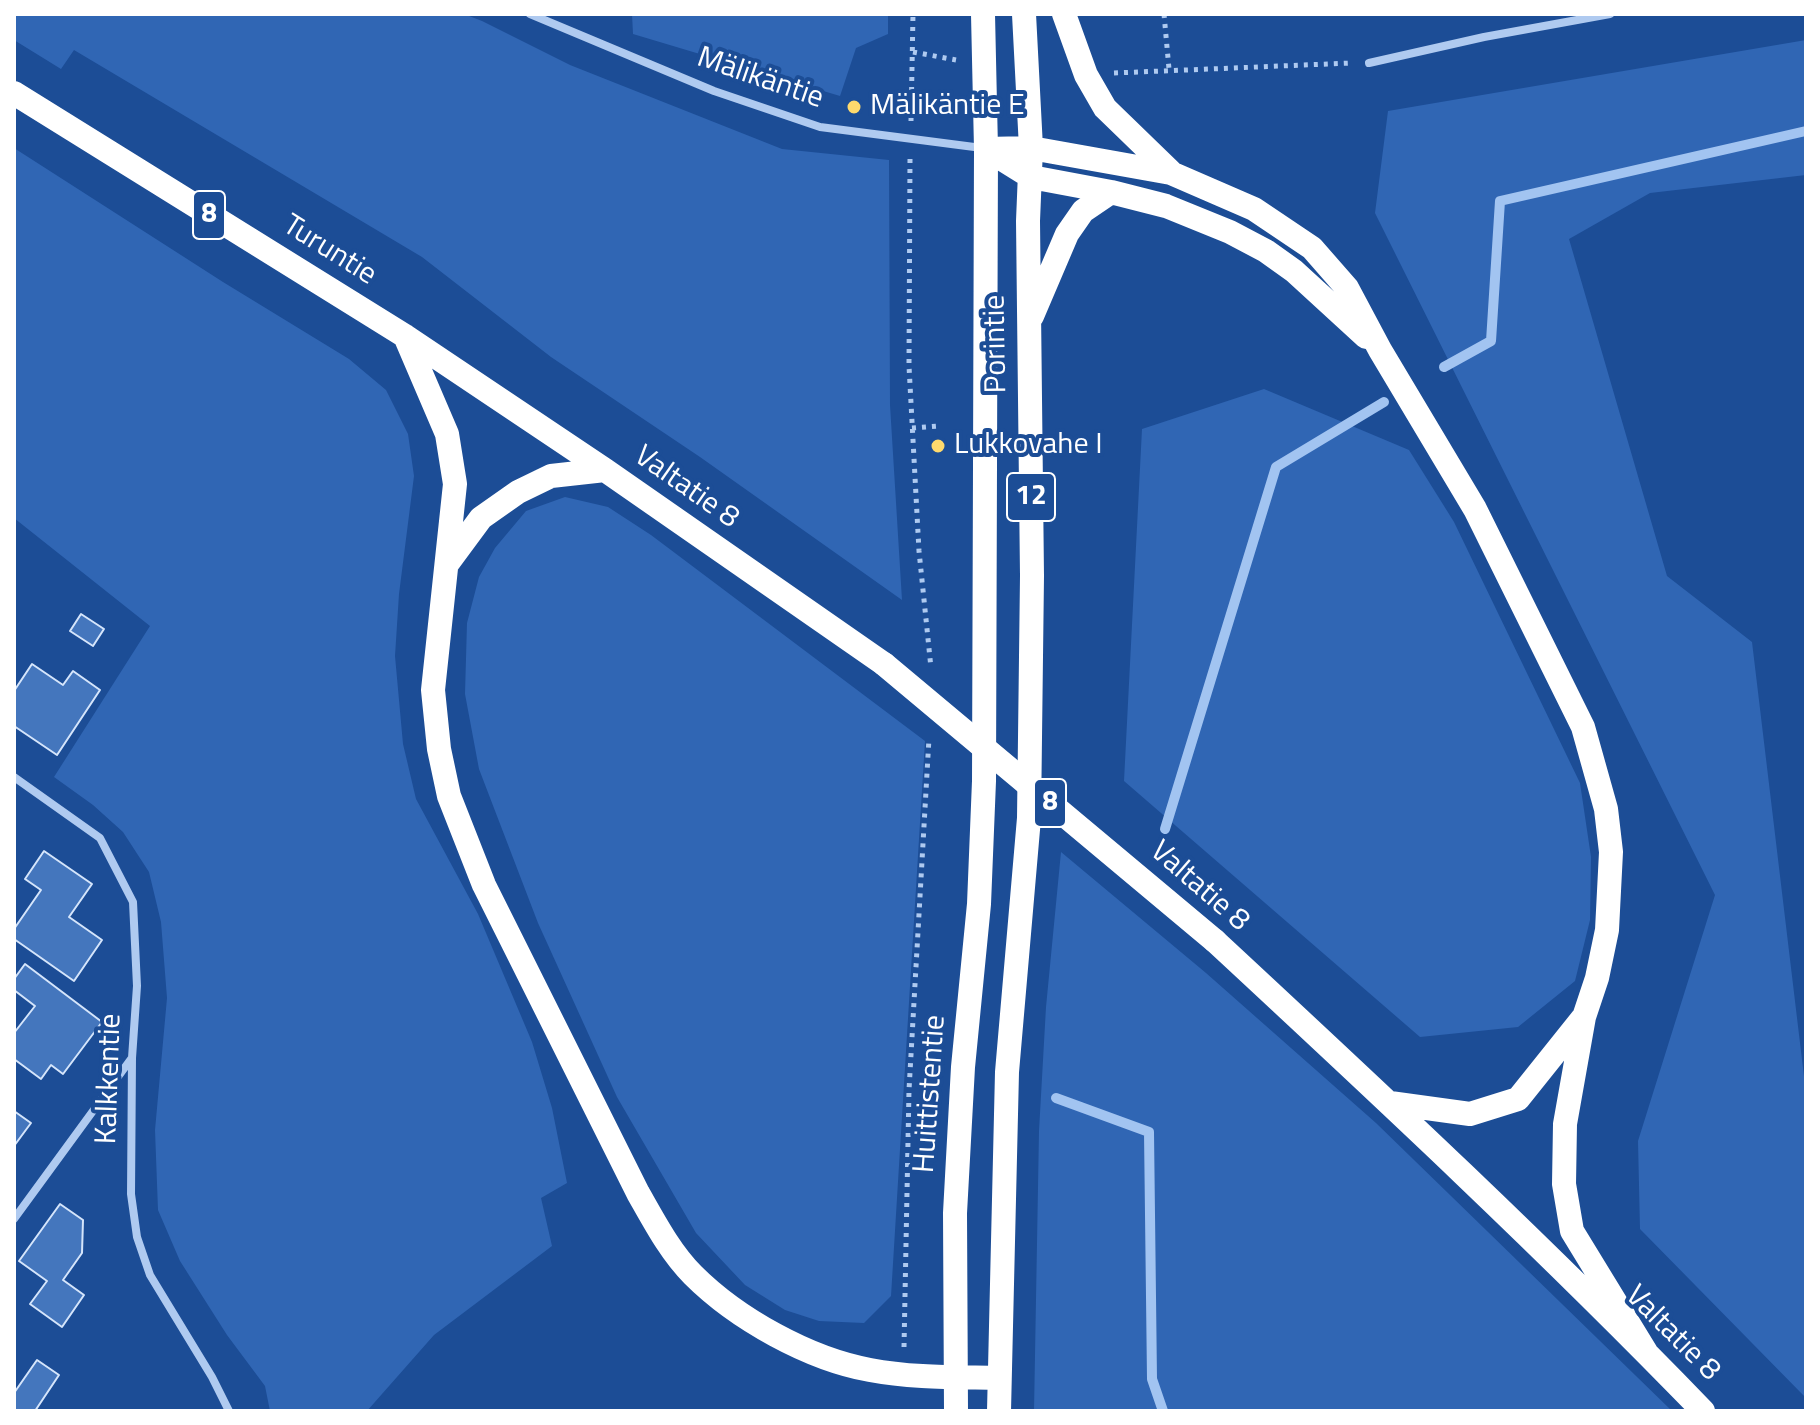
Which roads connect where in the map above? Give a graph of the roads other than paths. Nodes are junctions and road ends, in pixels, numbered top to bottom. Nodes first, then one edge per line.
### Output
1 (530, 14) edge
2 (983, 14) edge
3 (1024, 14) edge
4 (1064, 14) edge
5 (1610, 14) edge
6 (1369, 63) road end
7 (14, 93) edge
8 (1031, 148) junction
9 (986, 149) junction
10 (1171, 173) junction
11 (1031, 177) junction
12 (1111, 192) junction
13 (1028, 326) junction
14 (405, 336) junction
15 (1380, 350) junction
16 (605, 470) junction
17 (445, 565) junction
18 (14, 777) edge
19 (984, 781) joint
20 (1584, 1017) junction
21 (132, 1058) junction
22 (1390, 1103) junction
23 (14, 1219) edge
24 (1646, 1352) junction
25 (957, 1377) junction
26 (999, 1378) junction
27 (229, 1411) edge
28 (956, 1411) edge
29 (999, 1411) edge
30 (1703, 1411) edge

1 - 9 street, Mälikäntie
2 - 9 highway, Porintie / 12
3 - 8 highway, Porintie / 12
4 - 10 highway
5 - 6 street
7 - 14 highway, Turuntie / 8
8 - 9 highway
8 - 10 highway
8 - 11 highway, Porintie / 12
9 - 11 highway
9 - 19 highway, Porintie / 12
10 - 15 highway
11 - 12 highway
11 - 13 highway, Porintie / 12
12 - 13 highway
12 - 15 highway
13 - 26 highway, Porintie / 12
14 - 16 highway, Turuntie / 8
14 - 17 highway
15 - 20 highway
16 - 17 highway
16 - 22 highway, Valtatie 8 / 8, bridge
17 - 25 highway
18 - 21 street, Kalkkentie
19 - 25 highway, Huittistentie / 12
20 - 22 highway
20 - 24 highway
21 - 23 street
21 - 27 street, Kalkkentie
22 - 24 highway, Valtatie 8 / 8
24 - 30 highway, Valtatie 8 / 8
25 - 26 highway
25 - 28 highway, Huittistentie / 12
26 - 29 highway, 12

